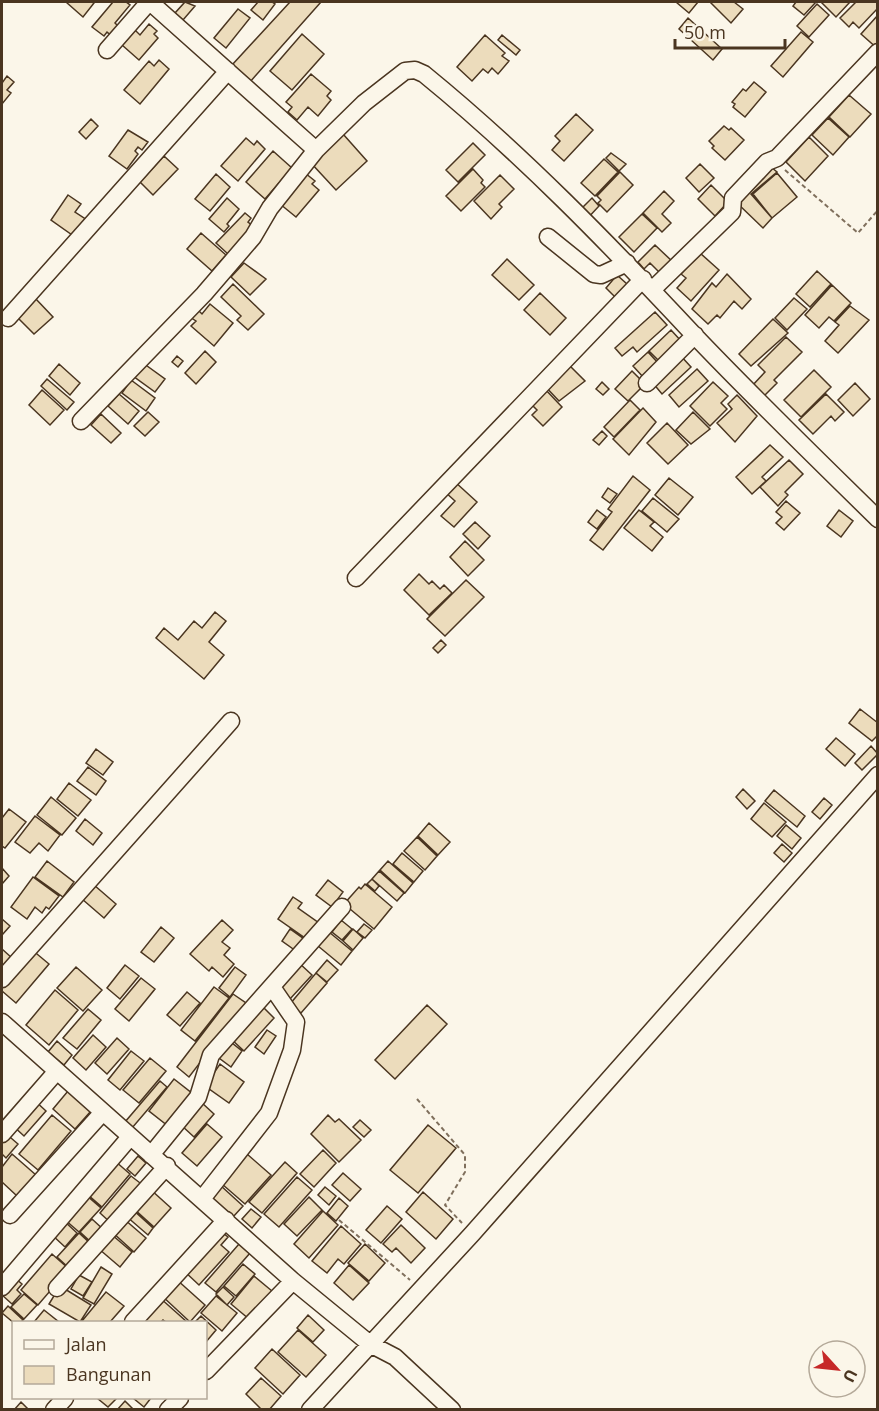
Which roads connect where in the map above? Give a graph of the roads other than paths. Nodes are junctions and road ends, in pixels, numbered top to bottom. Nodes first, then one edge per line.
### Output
1 (150, 2) edge
2 (107, 50) dead end
3 (878, 52) edge
4 (228, 71) junction
5 (316, 150) junction
6 (548, 237) dead end
7 (627, 263) junction
8 (648, 284) junction
9 (8, 318) dead end
10 (695, 335) junction
11 (647, 383) dead end
12 (81, 420) dead end
13 (878, 519) edge
14 (356, 578) dead end
15 (231, 721) dead end
16 (878, 775) edge
17 (342, 907) dead end
18 (2, 979) edge
19 (272, 987) junction
20 (4, 1030) edge
21 (57, 1071) junction
22 (103, 1112) junction
23 (2, 1134) edge
24 (130, 1137) junction
25 (150, 1155) junction
26 (167, 1166) junction
27 (202, 1199) junction
28 (10, 1215) dead end
29 (226, 1220) junction
30 (293, 1281) junction
31 (2, 1287) edge
32 (57, 1288) dead end
33 (135, 1321) edge
34 (370, 1344) junction
35 (207, 1370) edge
36 (179, 1399) edge
37 (168, 1410) edge
38 (310, 1410) edge
39 (452, 1410) edge

1 - 2 street
1 - 4 street
3 - 8 street
4 - 5 street
4 - 9 street
5 - 7 street
5 - 12 street
6 - 7 street
7 - 8 street
8 - 10 street
8 - 14 street
10 - 11 street
10 - 13 street
15 - 18 street
16 - 34 street
17 - 19 street
19 - 25 street
19 - 27 street
20 - 21 street
21 - 22 street
21 - 23 street
22 - 24 street
22 - 28 street
24 - 25 street
24 - 31 street
25 - 26 street
26 - 27 street
26 - 32 street
27 - 29 street
29 - 30 street
29 - 33 street
30 - 34 street
30 - 35 street
34 - 38 street
34 - 39 street
36 - 37 street

